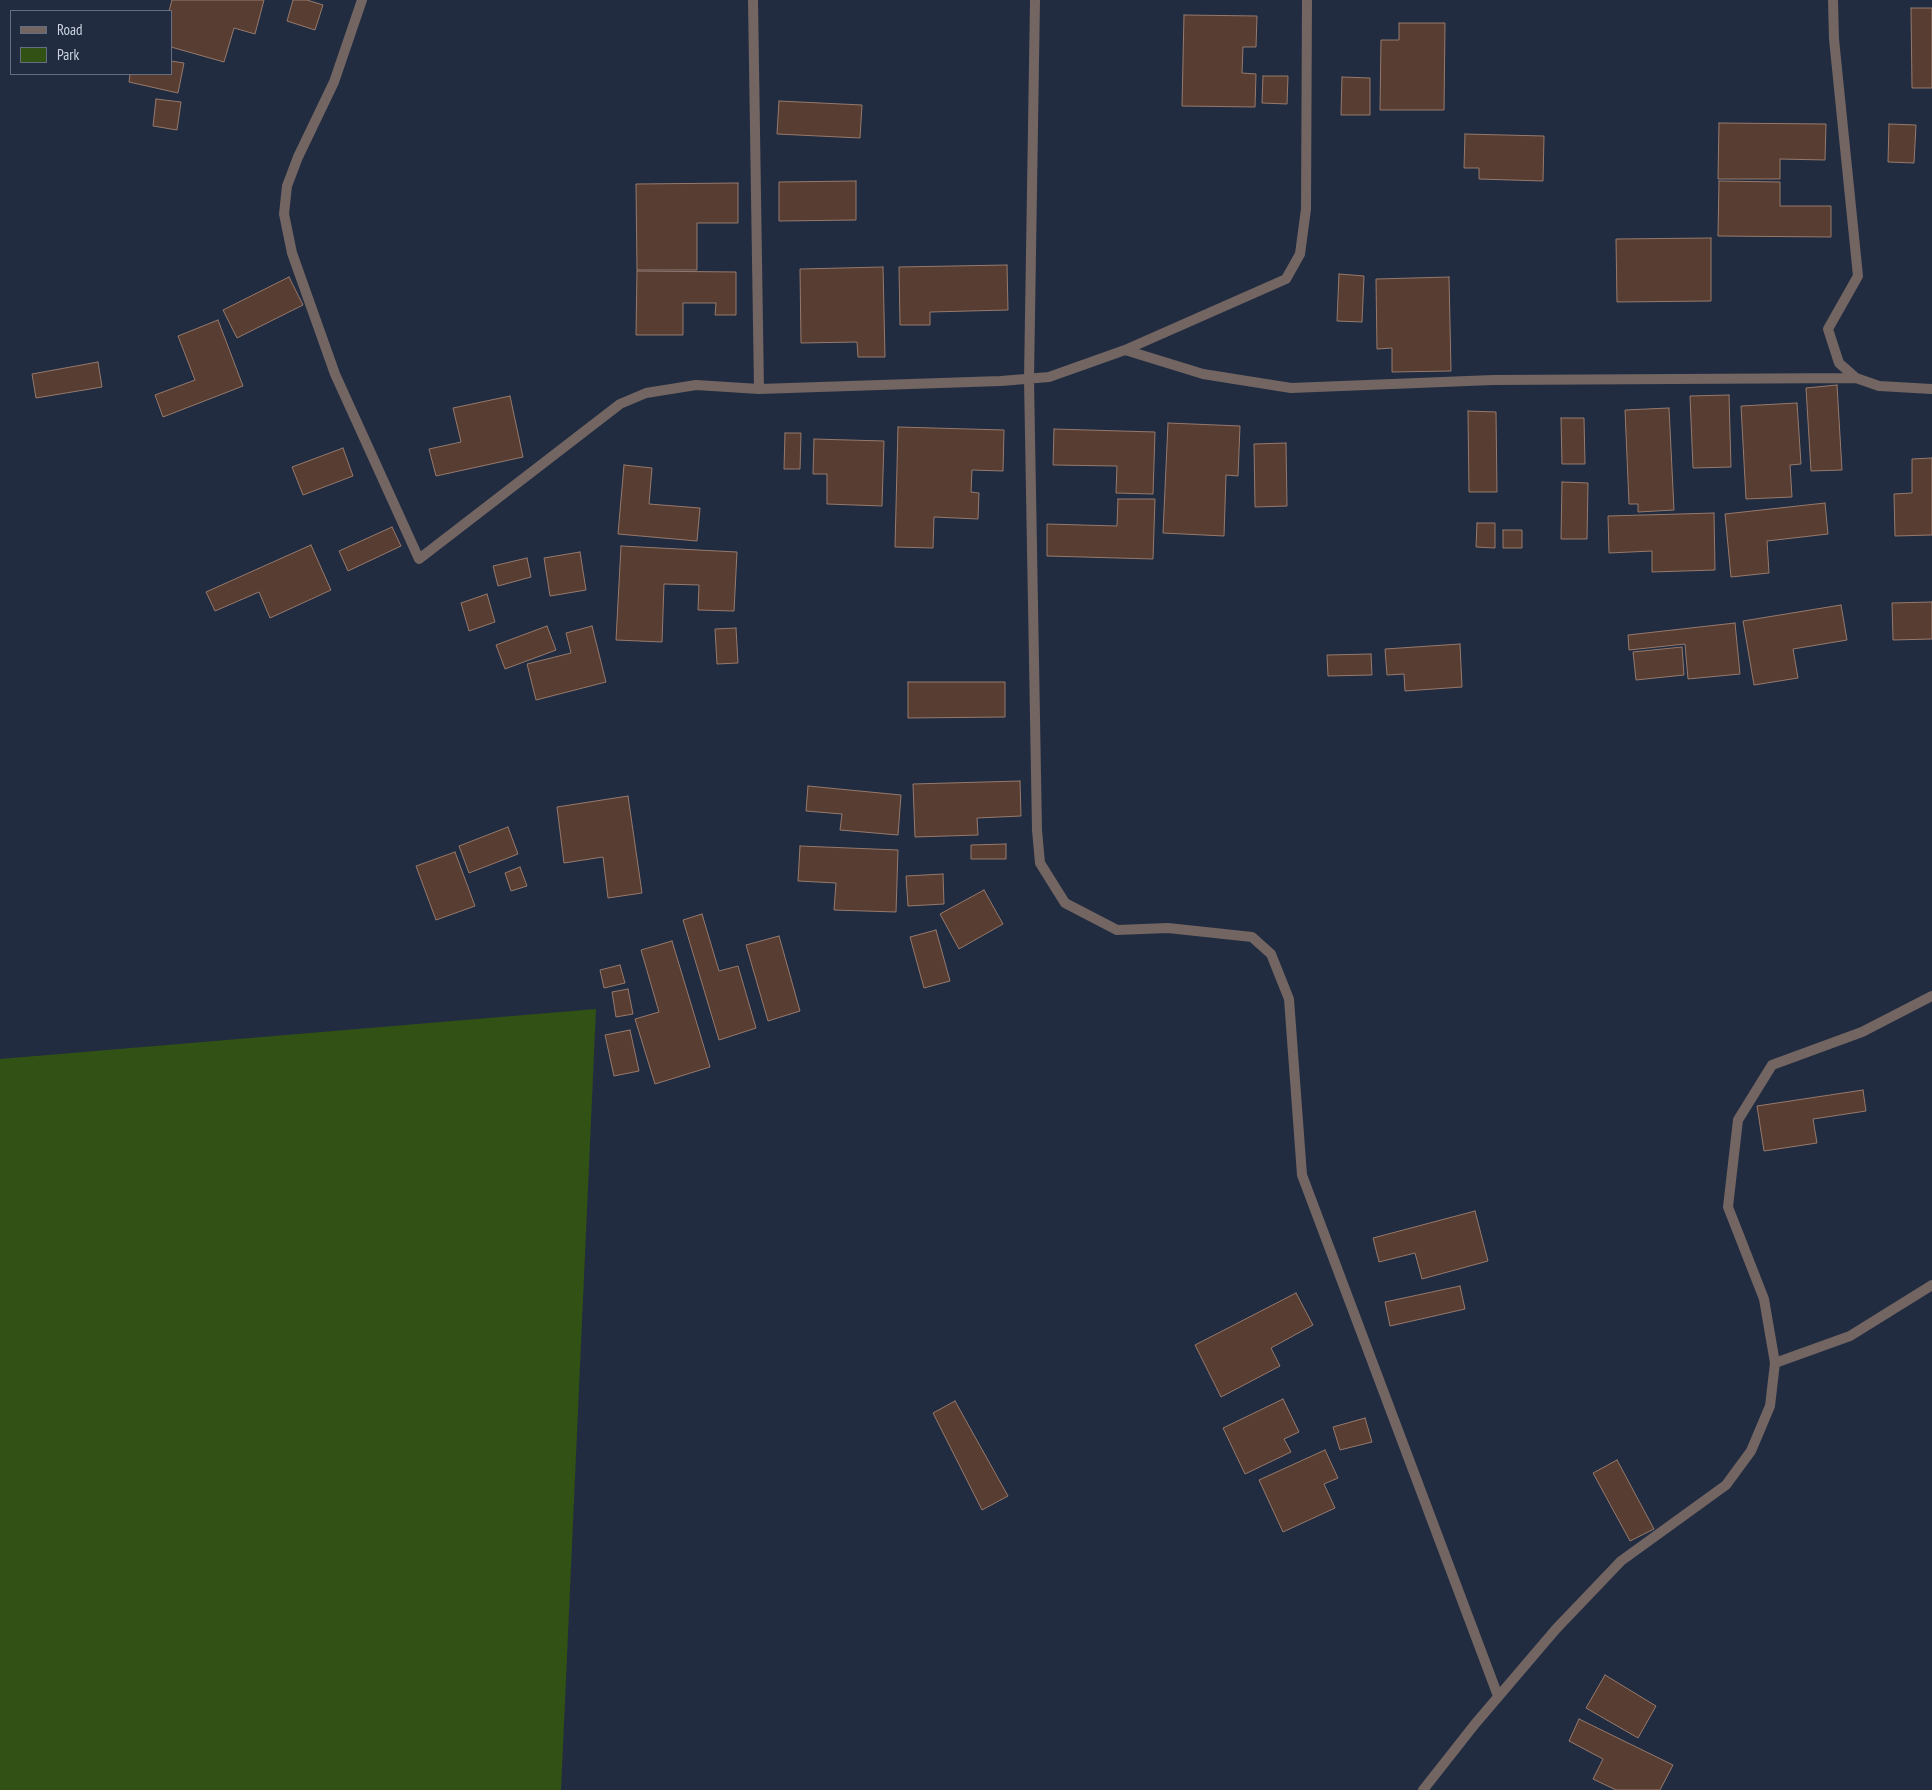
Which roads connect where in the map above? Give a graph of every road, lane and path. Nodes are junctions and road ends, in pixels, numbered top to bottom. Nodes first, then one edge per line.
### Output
1 (362, 0) edge
2 (752, 0) edge
3 (1034, 0) edge
4 (1307, 0) edge
5 (1833, 0) edge
6 (1125, 350) junction
7 (1856, 378) junction
8 (1029, 379) junction
9 (759, 389) junction
10 (1932, 389) edge
11 (1932, 996) edge
12 (1932, 1286) edge
13 (1775, 1363) junction
14 (1498, 1696) junction
15 (1423, 1790) edge

1 - 9 street
2 - 9 street
3 - 8 street
4 - 6 street
5 - 7 street
6 - 7 street
6 - 8 street
7 - 10 street
8 - 9 street
8 - 14 street
11 - 13 street
12 - 13 street
13 - 14 street
14 - 15 street

